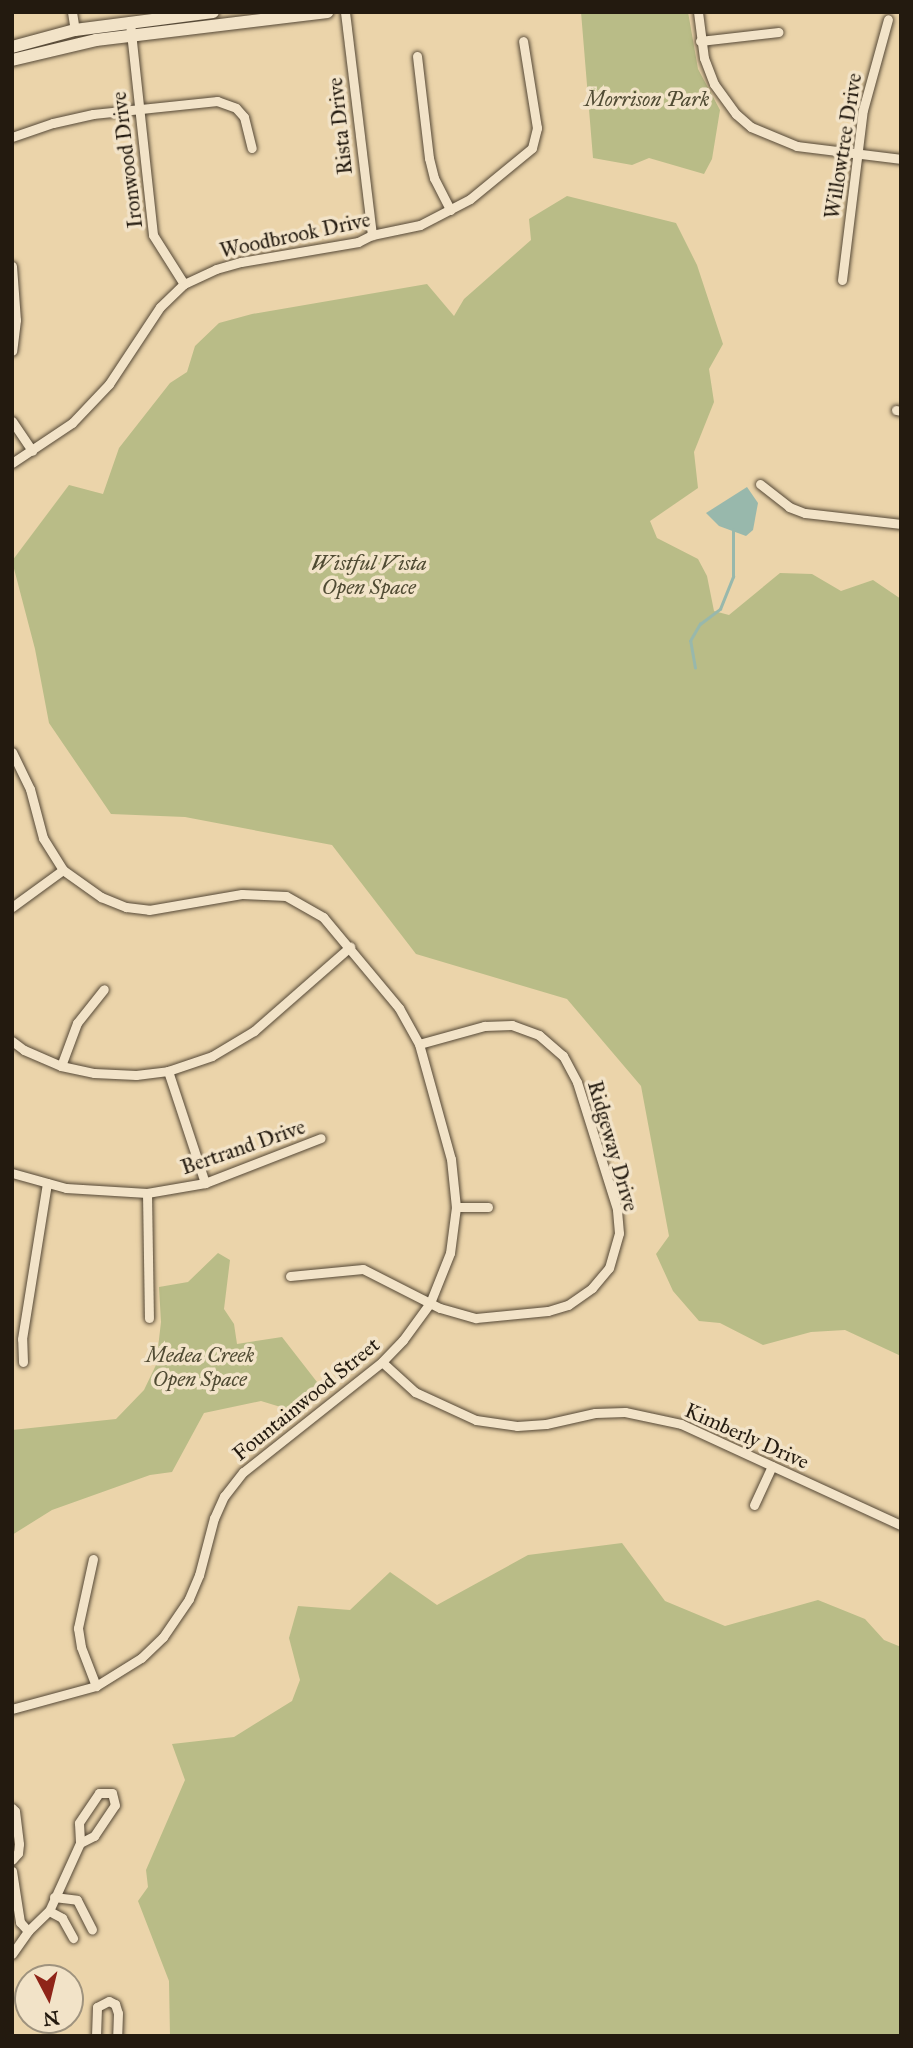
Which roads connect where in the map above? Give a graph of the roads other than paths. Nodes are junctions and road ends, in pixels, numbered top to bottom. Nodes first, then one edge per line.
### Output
1 (72, 12) edge
2 (213, 12) edge
3 (327, 12) edge
4 (345, 12) edge
5 (698, 12) edge
6 (888, 19) dead end
7 (130, 29) junction
8 (75, 30) junction
9 (778, 32) dead end
10 (523, 41) dead end
11 (700, 41) junction
12 (12, 47) edge
13 (418, 56) dead end
14 (12, 60) edge
15 (139, 109) junction
16 (12, 137) edge
17 (252, 148) dead end
18 (857, 153) junction
19 (901, 159) edge
20 (450, 210) junction
21 (372, 235) junction
22 (12, 267) edge
23 (842, 280) dead end
24 (184, 284) junction
25 (12, 351) edge
26 (12, 421) edge
27 (32, 451) junction
28 (12, 463) edge
29 (760, 484) dead end
30 (901, 524) edge
31 (12, 752) edge
32 (63, 870) junction
33 (12, 907) edge
34 (350, 947) junction
35 (104, 989) dead end
36 (12, 1041) edge
37 (419, 1044) junction
38 (61, 1066) junction
39 (167, 1071) junction
40 (321, 1138) dead end
41 (12, 1173) edge
42 (47, 1183) junction
43 (205, 1183) junction
44 (147, 1193) junction
45 (456, 1207) junction
46 (488, 1207) dead end
47 (290, 1276) dead end
48 (430, 1303) junction
49 (149, 1318) dead end
50 (23, 1362) dead end
51 (382, 1362) junction
52 (772, 1466) junction
53 (754, 1505) dead end
54 (901, 1525) edge
55 (93, 1559) dead end
56 (96, 1686) junction
57 (12, 1709) edge
58 (12, 1808) edge
59 (80, 1843) junction
60 (12, 1860) edge
61 (12, 1871) edge
62 (54, 1897) junction
63 (49, 1911) junction
64 (92, 1929) dead end
65 (28, 1931) junction
66 (73, 1938) dead end
67 (12, 1954) edge
68 (96, 2036) edge
69 (117, 2036) edge

1 - 8 street
2 - 7 main road
3 - 7 main road
4 - 21 street, Rista Drive
5 - 11 street
6 - 18 street, Willowtree Drive
7 - 8 main road
7 - 14 main road
7 - 15 street, Ironwood Drive
8 - 12 main road
9 - 11 street
10 - 20 street, Woodbrook Drive
11 - 18 street
13 - 20 street
15 - 16 street
15 - 17 street
15 - 24 street, Ironwood Drive
18 - 19 street
18 - 23 street, Willowtree Drive
20 - 21 street, Woodbrook Drive
21 - 24 street, Woodbrook Drive
22 - 25 street
24 - 27 street, Woodbrook Drive
26 - 27 street
27 - 28 street, Woodbrook Drive
29 - 30 street
31 - 32 street
32 - 33 street
32 - 34 street, Fountainwood Street
34 - 37 street, Fountainwood Street
34 - 39 street
35 - 38 street
36 - 38 street
37 - 45 street, Fountainwood Street
37 - 48 street, Ridgeway Drive
38 - 39 street
39 - 43 street
40 - 43 street, Bertrand Drive
41 - 42 street, Bertrand Drive
42 - 44 street, Bertrand Drive
42 - 50 street
43 - 44 street, Bertrand Drive
44 - 49 street
45 - 46 street
45 - 48 street, Fountainwood Street
47 - 48 street, Ridgeway Drive
48 - 51 street, Fountainwood Street
51 - 52 street, Kimberly Drive
51 - 56 street, Fountainwood Street
52 - 53 street
52 - 54 street, Kimberly Drive
55 - 56 street
56 - 57 street, Fountainwood Street
58 - 60 street
59 - 59 street
59 - 62 street
61 - 65 street
62 - 63 street
62 - 64 street
63 - 65 street
63 - 66 street
65 - 67 street
68 - 69 street

